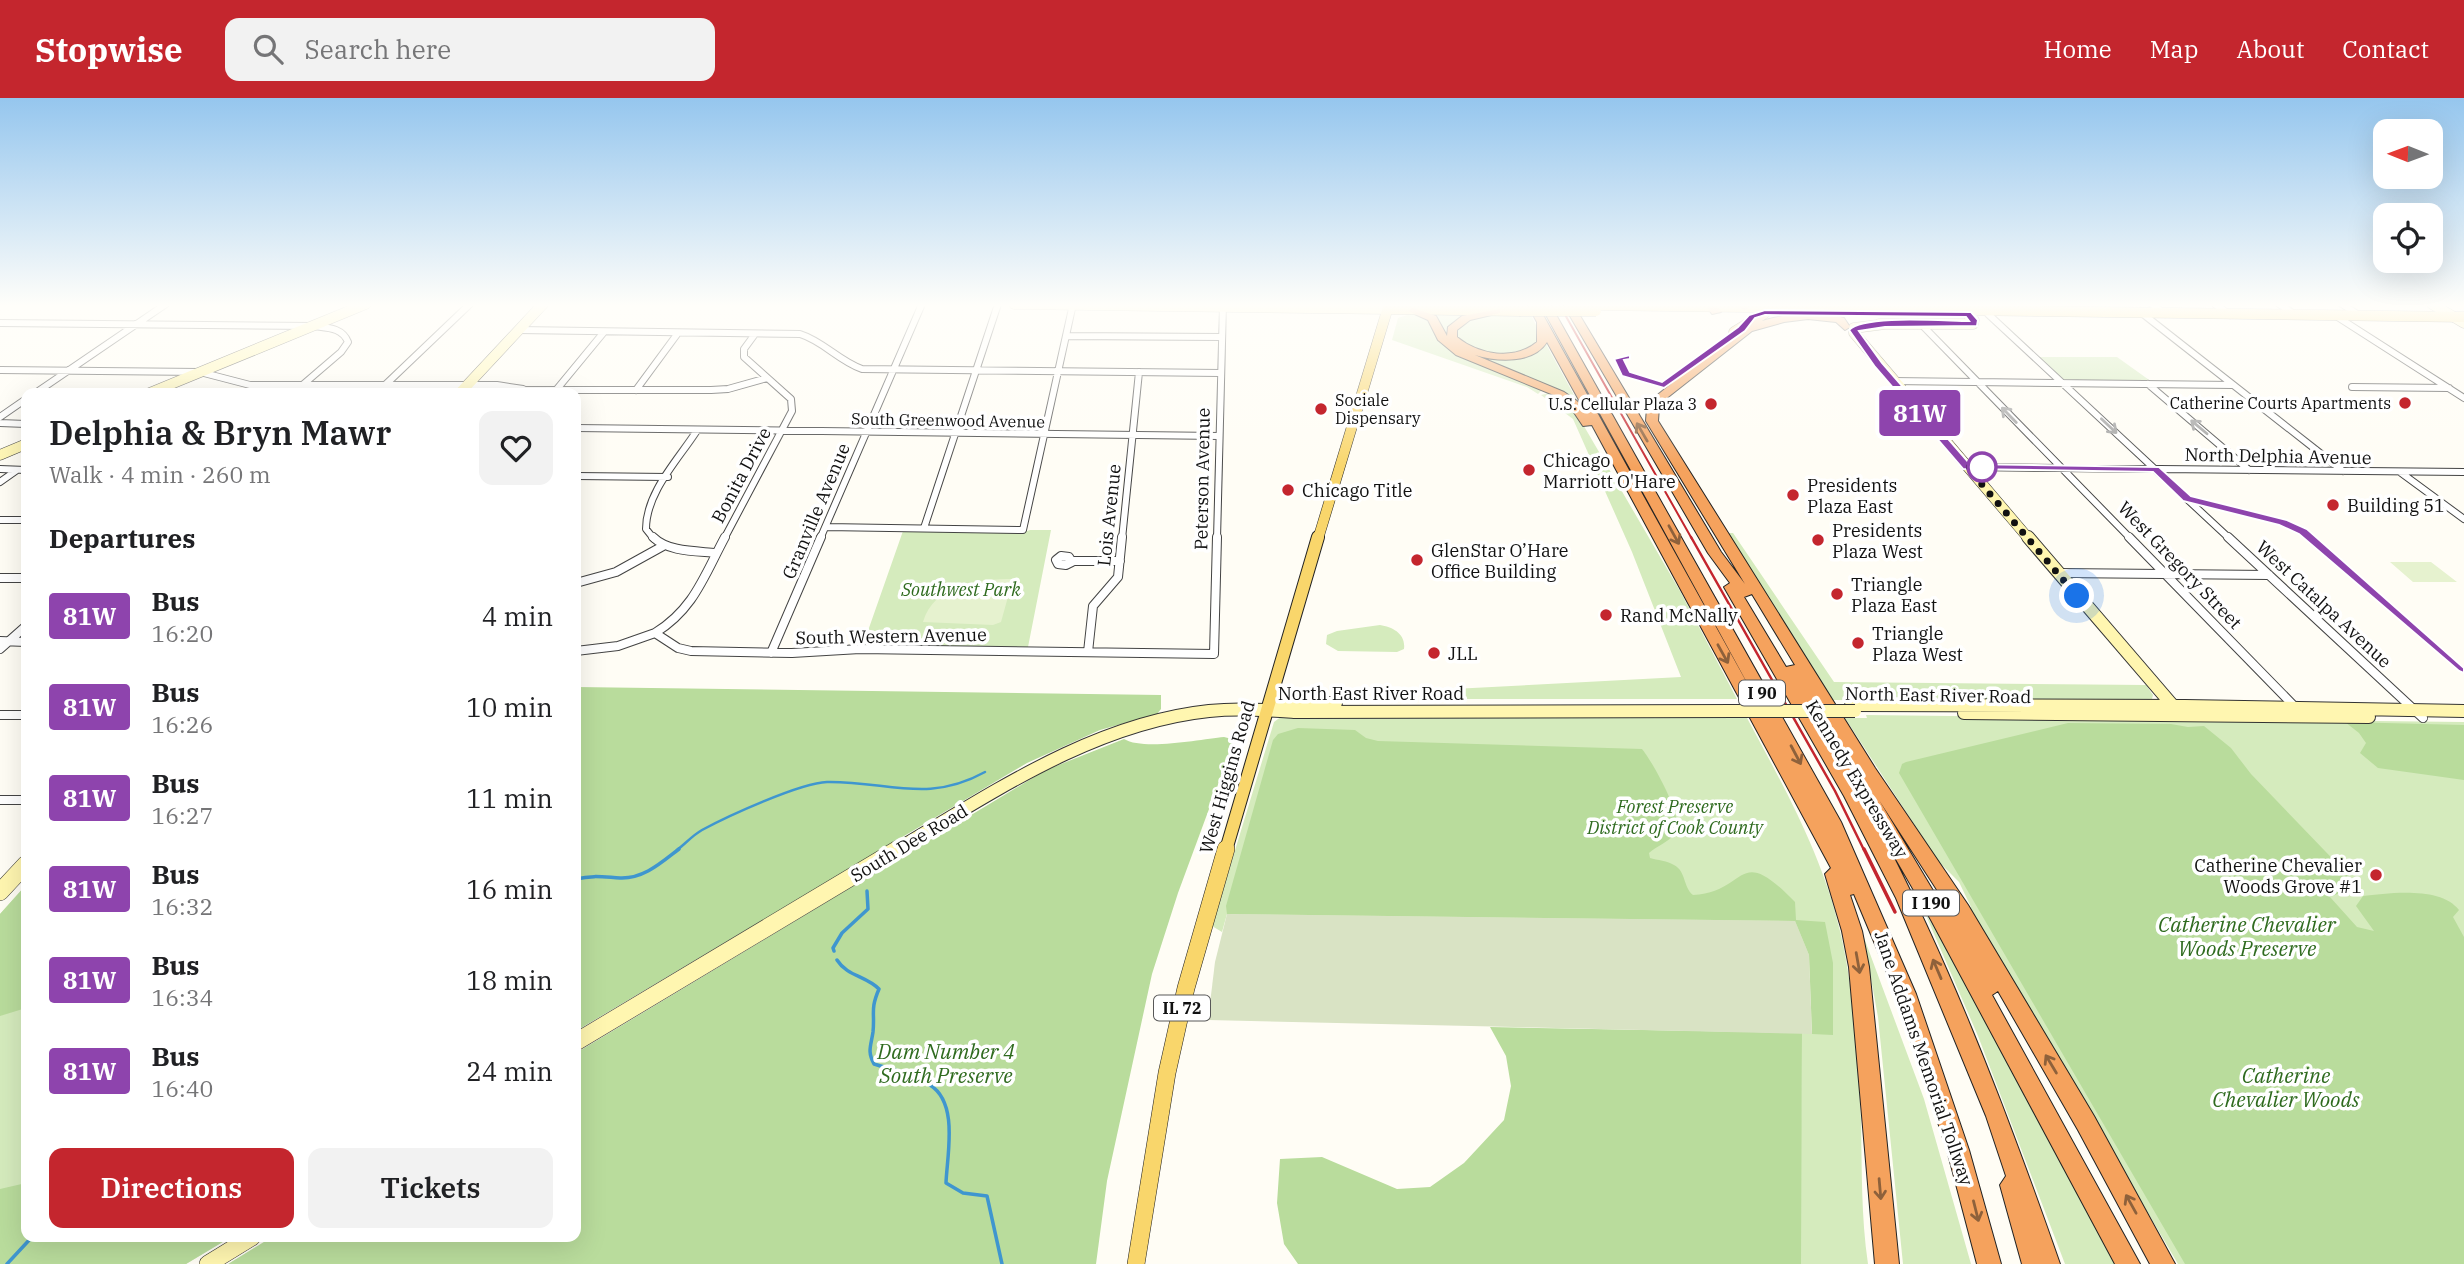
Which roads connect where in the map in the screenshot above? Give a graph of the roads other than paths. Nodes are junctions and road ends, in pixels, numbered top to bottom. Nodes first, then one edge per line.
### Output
1 (86, 358) edge
2 (233, 358) edge
3 (333, 358) edge
4 (413, 358) edge
5 (498, 358) edge
6 (582, 358) edge
7 (659, 358) edge
8 (747, 358) edge
9 (838, 358) edge
10 (898, 358) edge
11 (979, 358) edge
12 (1061, 358) edge
13 (1220, 358) edge
14 (1374, 358) edge
15 (1474, 358) edge
16 (1567, 358) edge
17 (1569, 358) edge
18 (1601, 358) edge
19 (1707, 358) edge
20 (1872, 358) edge
21 (1874, 358) edge
22 (1955, 358) edge
23 (2036, 358) edge
24 (2200, 358) edge
25 (2403, 358) edge
26 (1879, 365) junction
27 (0, 370) edge
28 (69, 370) junction
29 (893, 370) junction
30 (975, 371) junction
31 (200, 372) junction
32 (1058, 372) junction
33 (1139, 372) junction
34 (1220, 373) junction
35 (767, 378) junction
36 (1893, 381) junction
37 (1978, 382) junction
38 (2063, 383) junction
39 (2148, 384) junction
40 (2233, 384) junction
41 (300, 386) junction
42 (383, 387) junction
43 (2352, 387) dead end
44 (43, 388) edge
45 (161, 388) edge
46 (412, 388) edge
47 (472, 388) edge
48 (487, 388) edge
49 (514, 388) edge
50 (558, 388) edge
51 (2449, 388) junction
52 (581, 389) edge
53 (636, 390) junction
54 (2464, 398) edge
55 (21, 402) edge
56 (0, 417) edge
57 (0, 424) edge
58 (21, 424) edge
59 (581, 430) edge
60 (696, 432) junction
61 (781, 432) junction
62 (866, 433) junction
63 (955, 434) junction
64 (1044, 435) junction
65 (1132, 436) junction
66 (1219, 436) junction
67 (21, 446) edge
68 (0, 455) edge
69 (1967, 467) junction
70 (2063, 468) junction
71 (0, 469) edge
72 (2155, 469) junction
73 (18, 470) joint
74 (2249, 470) junction
75 (2343, 471) junction
76 (2400, 472) junction
77 (2464, 472) edge
78 (581, 476) edge
79 (668, 477) junction
80 (0, 482) edge
81 (2464, 519) edge
82 (0, 520) edge
83 (21, 520) edge
84 (826, 527) junction
85 (924, 528) junction
86 (663, 546) junction
87 (1667, 551) junction
88 (1715, 553) junction
89 (716, 554) junction
90 (1073, 561) dead end
91 (1120, 561) junction
92 (2058, 573) junction
93 (2166, 574) junction
94 (2269, 575) junction
95 (0, 578) edge
96 (21, 578) edge
97 (581, 582) edge
98 (21, 630) edge
99 (655, 634) junction
100 (5, 641) edge
101 (0, 649) edge
102 (581, 650) edge
103 (1088, 652) junction
104 (772, 653) junction
105 (1214, 654) joint
106 (2296, 708) junction
107 (1266, 710) junction
108 (2176, 711) junction
109 (2464, 711) edge
110 (2418, 714) junction
111 (0, 715) edge
112 (21, 715) edge
113 (2464, 719) edge
114 (1868, 772) junction
115 (0, 800) edge
116 (21, 800) edge
117 (1807, 810) junction
118 (21, 869) edge
119 (0, 892) edge
120 (1963, 1032) junction
121 (581, 1039) edge
122 (1941, 1099) junction
123 (244, 1242) edge
124 (208, 1264) edge
125 (1136, 1264) edge
126 (1887, 1264) edge
127 (1989, 1264) edge
128 (2034, 1264) edge
129 (2048, 1264) edge
130 (2129, 1264) edge
131 (2164, 1264) edge

1 - 28 street
2 - 31 street
3 - 41 street
4 - 42 street
5 - 47 street
6 - 50 street
7 - 53 street
8 - 35 street, Bonita Drive
9 - 29 street
10 - 29 street, Granville Avenue
11 - 30 street
12 - 32 street
13 - 34 street, Peterson Avenue
14 - 107 main road, West Higgins Road / IL 72
15 - 87 highway
16 - 87 highway
17 -> 122 highway, Jane Addams Memorial Tollway / I 90
88 -> 18 highway, Kennedy Expressway / I 90
19 - 114 highway
20 - 26 street
21 - 26 street
22 - 37 street, West Gregory Street
23 - 38 street, West Catalpa Avenue
24 - 40 street
25 - 51 street
26 - 36 street
27 - 28 street
28 - 31 street
28 - 44 street
29 - 30 street
29 - 62 street, Granville Avenue
30 - 32 street
30 - 63 street
31 - 41 street
31 - 45 street
32 - 33 street
32 - 64 street
33 - 34 street
33 - 65 street, Lois Avenue
34 - 66 street, Peterson Avenue
35 - 53 street
35 - 61 street, Bonita Drive
36 - 37 street
36 - 69 street
37 - 38 street
70 -> 37 street, West Gregory Street
38 - 39 street
38 -> 72 street, West Catalpa Avenue
39 - 40 street
74 -> 39 street
40 - 75 street
41 - 42 street
42 - 46 street
43 - 51 street
48 - 49 street
51 - 54 street
52 - 53 street
55 - 56 street
57 - 58 street
59 - 60 street, South Greenwood Avenue
60 - 61 street, South Greenwood Avenue
60 - 79 street
61 - 62 street, South Greenwood Avenue
61 - 89 street, Bonita Drive
62 - 63 street, South Greenwood Avenue
62 - 84 street, Granville Avenue
63 - 64 street, South Greenwood Avenue
63 - 85 street
64 - 65 street, South Greenwood Avenue
64 - 85 street
65 - 66 street, South Greenwood Avenue
65 - 91 street, Lois Avenue
66 - 105 street, Peterson Avenue
67 - 68 street
69 - 70 street, North Delphia Avenue
69 - 92 street
70 - 72 street, North Delphia Avenue
70 - 93 street, West Gregory Street
71 - 73 street
72 - 74 street, North Delphia Avenue
72 - 94 street, West Catalpa Avenue
73 - 80 street
74 - 75 street, North Delphia Avenue
75 - 76 street, North Delphia Avenue
76 - 77 street, North Delphia Avenue
76 - 81 street
78 - 79 street
79 - 86 street
82 - 83 street
84 - 85 street
84 - 104 street, Granville Avenue
86 - 89 street
86 - 97 street
87 -> 117 highway
120 -> 88 highway, Jane Addams Memorial Tollway / I 90
88 - 130 highway, Kennedy Expressway / I 190
89 - 99 street, Bonita Drive
90 - 91 street
91 - 103 street, Lois Avenue
92 - 93 street
92 - 108 street
93 - 94 street
93 - 106 street, West Gregory Street
94 - 110 street, West Catalpa Avenue
95 - 96 street
98 - 100 street
99 - 102 street
99 - 104 street, South Western Avenue
100 - 101 street
103 - 104 street, South Western Avenue
103 - 105 street, South Western Avenue
106 - 108 street, North East River Road
106 - 110 street, North East River Road
107 - 108 street, North East River Road, bridge
107 - 121 street, South Dee Road
107 - 125 main road, West Higgins Road / IL 72
108 - 110 street, North East River Road
109 - 110 street, North East River Road
110 - 113 street, North East River Road
111 - 112 street
114 - 130 highway
131 -> 114 highway
115 - 116 street
117 - 122 highway
117 -> 126 highway
118 - 119 street
120 - 128 highway, Jane Addams Memorial Tollway / I 90
120 - 129 highway, Jane Addams Memorial Tollway / I 90
122 -> 127 highway, Jane Addams Memorial Tollway / I 90
123 - 124 street

